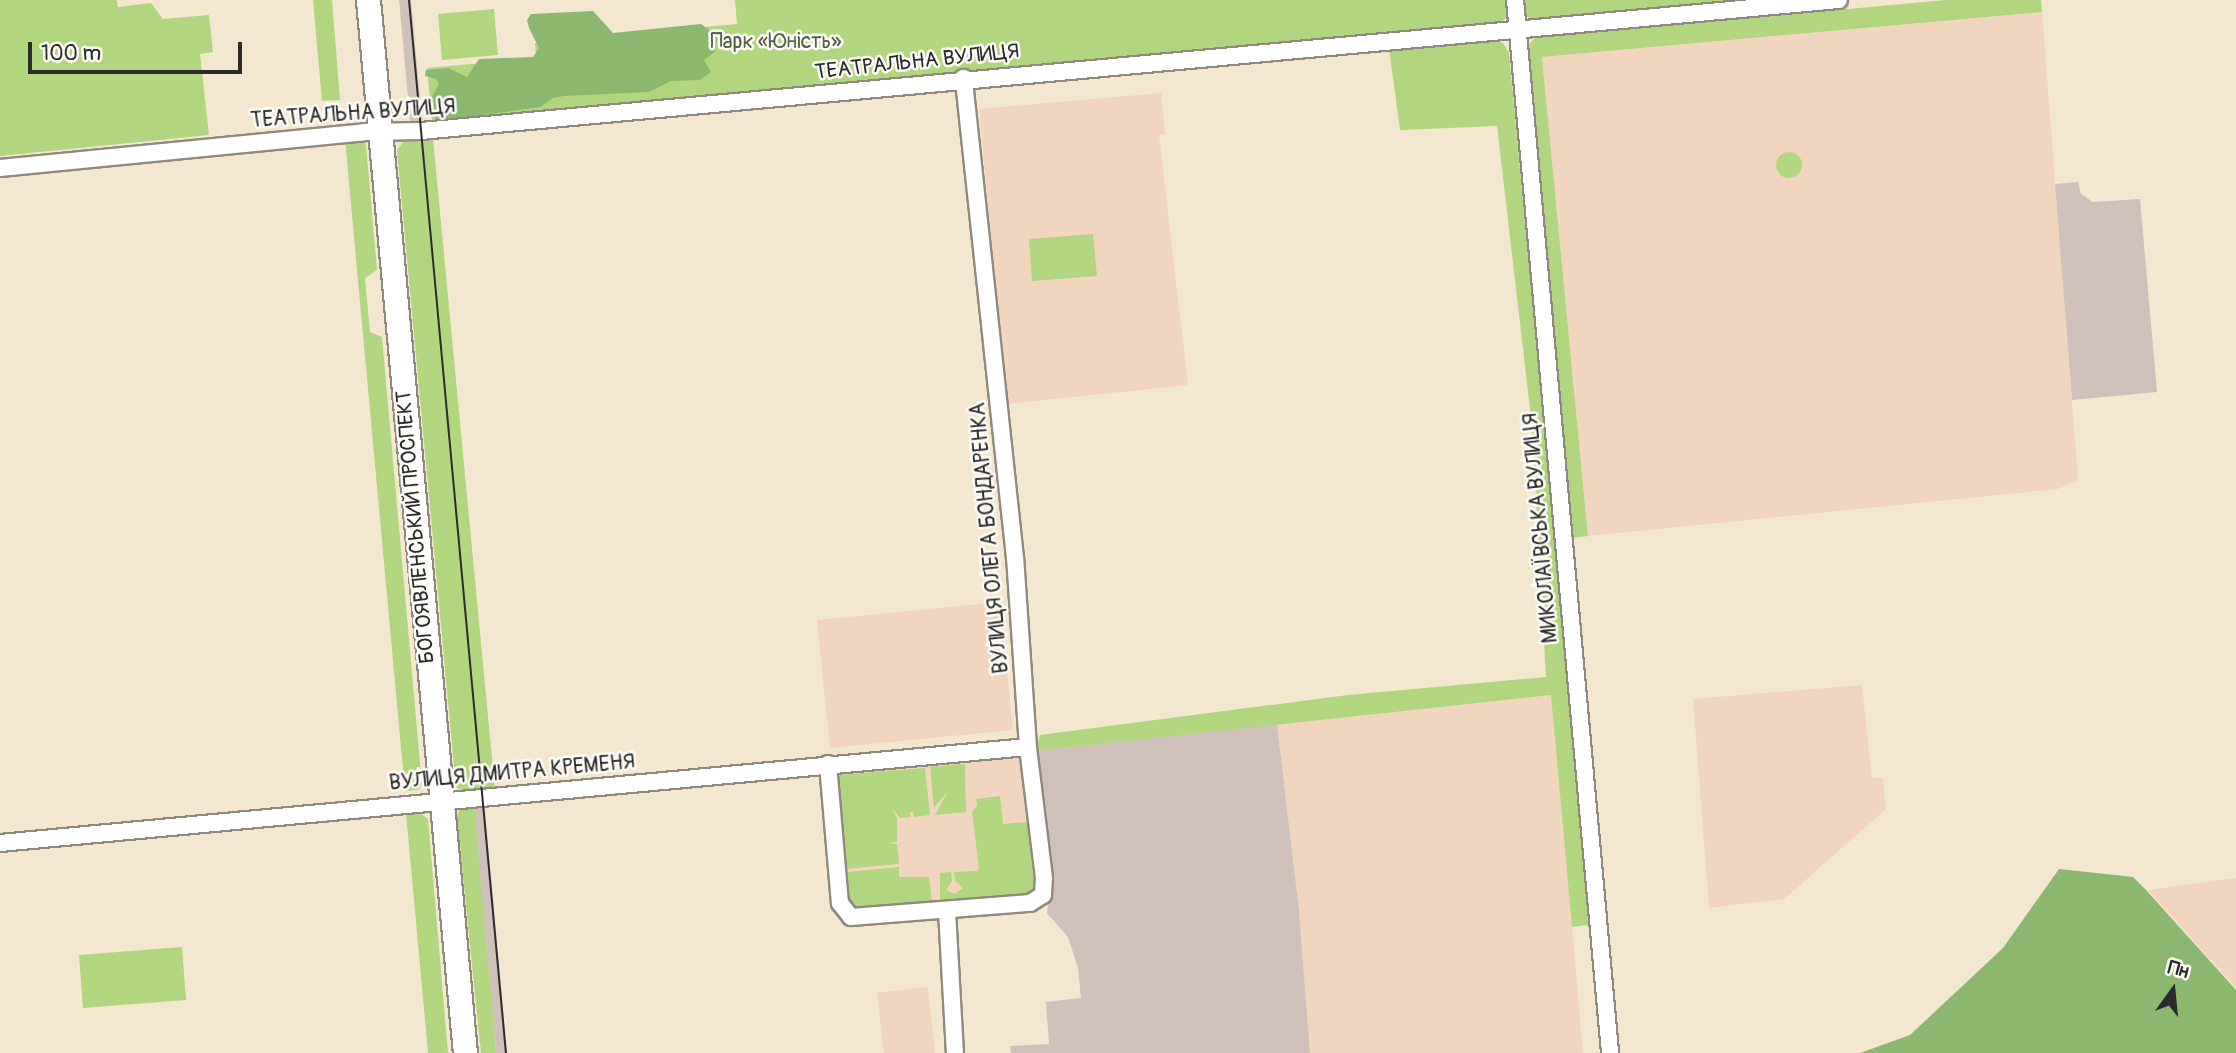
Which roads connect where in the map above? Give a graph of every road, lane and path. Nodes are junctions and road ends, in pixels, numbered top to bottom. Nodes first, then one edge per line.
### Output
1 (368, 0) edge
2 (1515, 0) edge
3 (1839, 0) edge
4 (1518, 30) junction
5 (964, 78) junction
6 (380, 132) junction
7 (0, 168) edge
8 (1028, 747) junction
9 (828, 764) junction
10 (441, 800) junction
11 (0, 843) edge
12 (947, 911) junction
13 (465, 1053) edge
14 (955, 1053) edge
15 (1610, 1053) edge

1 - 6 main road, БОГОЯВЛЕНСЬКИЙ ПРОСПЕКТ
2 - 4 street, МИКОЛАЇВСЬКА ВУЛИЦЯ
3 - 4 street, ТЕАТРАЛЬНА ВУЛИЦЯ
4 - 5 street, ТЕАТРАЛЬНА ВУЛИЦЯ
4 - 15 street, МИКОЛАЇВСЬКА ВУЛИЦЯ
5 - 6 street, ТЕАТРАЛЬНА ВУЛИЦЯ
5 - 8 street, ВУЛИЦЯ ОЛЕГА БОНДАРЕНКА
6 - 7 street, ТЕАТРАЛЬНА ВУЛИЦЯ
6 - 10 main road, БОГОЯВЛЕНСЬКИЙ ПРОСПЕКТ
8 - 9 street, ВУЛИЦЯ ДМИТРА КРЕМЕНЯ
8 - 12 street, ВУЛИЦЯ ОЛЕГА БОНДАРЕНКА
9 - 10 street, ВУЛИЦЯ ДМИТРА КРЕМЕНЯ
9 - 12 street, ВУЛИЦЯ ОЛЕГА БОНДАРЕНКА
10 - 11 street, ВУЛИЦЯ ДМИТРА КРЕМЕНЯ
10 - 13 main road, БОГОЯВЛЕНСЬКИЙ ПРОСПЕКТ
12 - 14 street

